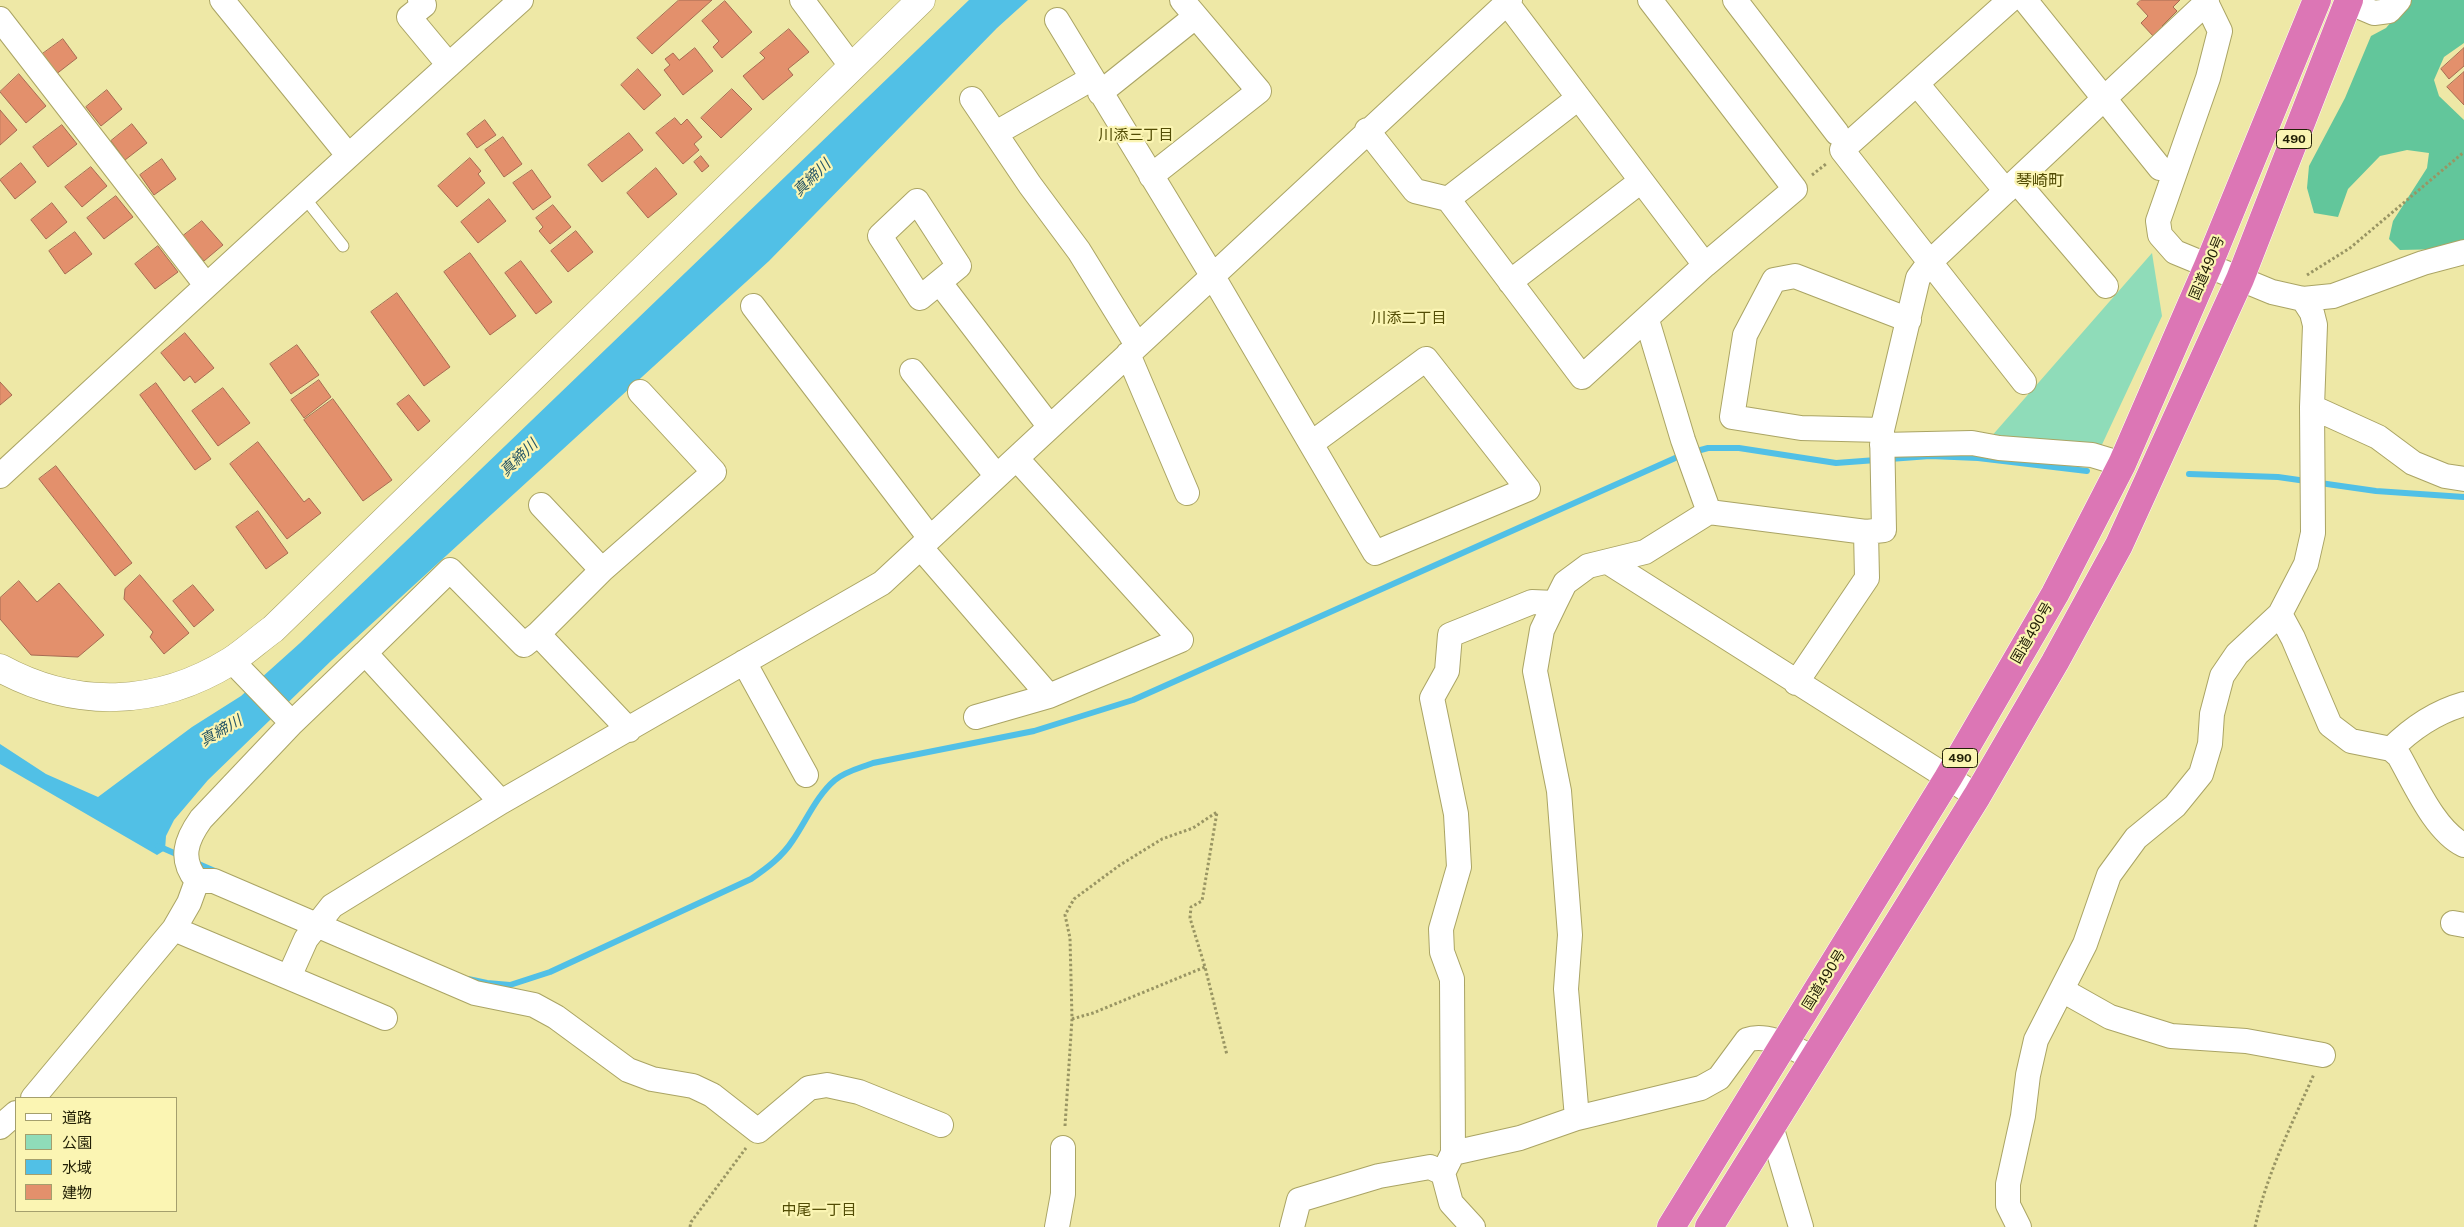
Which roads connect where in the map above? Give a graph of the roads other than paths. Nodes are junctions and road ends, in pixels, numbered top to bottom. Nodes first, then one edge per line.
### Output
1 (222, 0) edge
2 (420, 0) edge
3 (520, 0) edge
4 (802, 0) edge
5 (921, 0) edge
6 (1650, 0) edge
7 (1736, 0) edge
8 (2010, 0) edge
9 (2025, 0) edge
10 (2317, 0) edge
11 (2399, 0) edge
12 (2206, 1) edge
13 (2349, 1) edge
14 (1508, 2) edge
15 (1189, 9) edge
16 (0, 19) edge
17 (1057, 20) dead end
18 (448, 65) junction
19 (852, 67) junction
20 (1916, 84) junction
21 (1095, 86) junction
22 (2105, 98) junction
23 (972, 99) dead end
24 (1577, 99) junction
25 (1367, 130) junction
26 (996, 133) junction
27 (1839, 142) junction
28 (348, 155) junction
29 (2160, 168) dead end
30 (1151, 176) junction
31 (1641, 180) junction
32 (2011, 186) junction
33 (304, 197) junction
34 (1448, 199) junction
35 (343, 246) dead end
36 (2464, 252) edge
37 (1930, 263) junction
38 (1704, 265) junction
39 (2208, 266) junction
40 (2464, 267) edge
41 (1212, 275) junction
42 (2240, 279) junction
43 (1510, 282) junction
44 (940, 283) dead end
45 (206, 286) junction
46 (2106, 286) dead end
47 (2303, 299) junction
48 (753, 306) dead end
49 (1647, 320) junction
50 (1909, 320) junction
51 (1132, 350) junction
52 (912, 371) dead end
53 (2024, 382) dead end
54 (640, 392) dead end
55 (2312, 407) junction
56 (1050, 427) junction
57 (1882, 438) junction
58 (1312, 443) junction
59 (1017, 459) junction
60 (2122, 464) junction
61 (996, 475) junction
62 (0, 476) edge
63 (2464, 479) edge
64 (1187, 493) dead end
65 (541, 505) dead end
66 (1709, 512) junction
67 (1866, 532) junction
68 (926, 543) junction
69 (1608, 562) junction
70 (602, 570) junction
71 (1555, 603) junction
72 (2280, 614) junction
73 (538, 634) junction
74 (365, 653) junction
75 (744, 662) junction
76 (0, 668) edge
77 (239, 669) junction
78 (1796, 684) junction
79 (1049, 696) junction
80 (2464, 704) edge
81 (976, 717) dead end
82 (290, 721) junction
83 (629, 730) junction
84 (2391, 749) junction
85 (806, 775) dead end
86 (1948, 778) junction
87 (1977, 796) junction
88 (501, 802) junction
89 (2464, 845) edge
90 (191, 867) junction
91 (316, 925) junction
92 (174, 928) junction
93 (289, 976) junction
94 (2062, 990) junction
95 (385, 1018) dead end
96 (1784, 1044) junction
97 (2323, 1054) road end
98 (1814, 1058) junction
99 (34, 1097) edge
100 (15, 1114) edge
101 (1577, 1118) junction
102 (941, 1125) dead end
103 (1771, 1126) junction
104 (0, 1127) edge
105 (1064, 1148) road end
106 (1448, 1163) junction
107 (1057, 1227) edge
108 (1292, 1227) edge
109 (1473, 1227) edge
110 (1671, 1227) edge
111 (1708, 1227) edge
112 (1801, 1227) edge
113 (2019, 1227) edge

1 - 28 street
2 - 18 street
3 - 18 street
4 - 19 street
5 - 19 street
6 - 38 street
7 - 27 street
8 - 20 street
9 - 22 street
10 - 39 highway, 国道490号 / 490
11 - 13 street
12 - 22 street
12 - 39 street
13 - 42 highway, 490
14 - 24 street
14 - 25 street
15 - 21 street
15 - 30 street
16 - 45 street
17 - 21 street
18 - 28 street
19 - 77 street
20 - 27 street
20 - 32 street
21 - 26 street
21 - 30 street
22 - 29 street
22 - 32 street
23 - 26 street
24 - 31 street
24 - 34 street
25 - 34 street
25 - 41 street
26 - 51 street
27 - 37 street
28 - 33 street
30 - 41 street
31 - 38 street
31 - 43 street
32 - 37 street
32 - 46 street
33 - 35 lane
33 - 45 street
34 - 43 street
36 - 47 street
37 - 50 street
37 - 53 street
38 - 49 street
39 - 42 street
39 - 60 highway, 国道490号 / 490
40 - 47 street
41 - 51 street
41 - 58 street
42 - 47 street
42 - 87 highway, 490
43 - 49 street
44 - 56 street
45 - 62 street
47 - 55 street
48 - 68 street
49 - 66 street
50 - 57 street
50 - 57 street
51 - 56 street
51 - 64 street
52 - 61 street
54 - 70 street
55 - 63 street
55 - 72 street
56 - 59 street
57 - 60 street
57 - 67 street
58 - 58 street
59 - 61 street
59 - 79 street
60 - 86 highway, 国道490号 / 490
61 - 68 street
65 - 70 street
66 - 67 street
66 - 69 street
67 - 78 street
68 - 75 street
68 - 79 street
69 - 71 street
69 - 78 street
70 - 73 street
71 - 101 street
71 - 106 street
72 - 84 street
72 - 94 street
73 - 74 street
73 - 83 street
74 - 82 street
74 - 88 street
75 - 83 street
75 - 85 street
76 - 77 street
77 - 82 street
78 - 86 street
79 - 81 street
80 - 84 street
82 - 90 street
83 - 88 street
84 - 89 street
86 - 87 street
86 - 96 highway, 国道490号 / 490
87 - 98 highway, 490
88 - 91 street
90 - 91 street
90 - 92 street
91 - 93 street
91 - 102 street
92 - 93 street
92 - 99 street
93 - 95 street
94 - 97 street
94 - 113 street
96 - 98 street
96 - 101 street
96 - 110 highway, 国道490号 / 490
98 - 103 highway, 490
100 - 104 street
101 - 106 street
103 - 111 highway, 490
103 - 112 street
105 - 107 street
106 - 108 street
106 - 109 street

